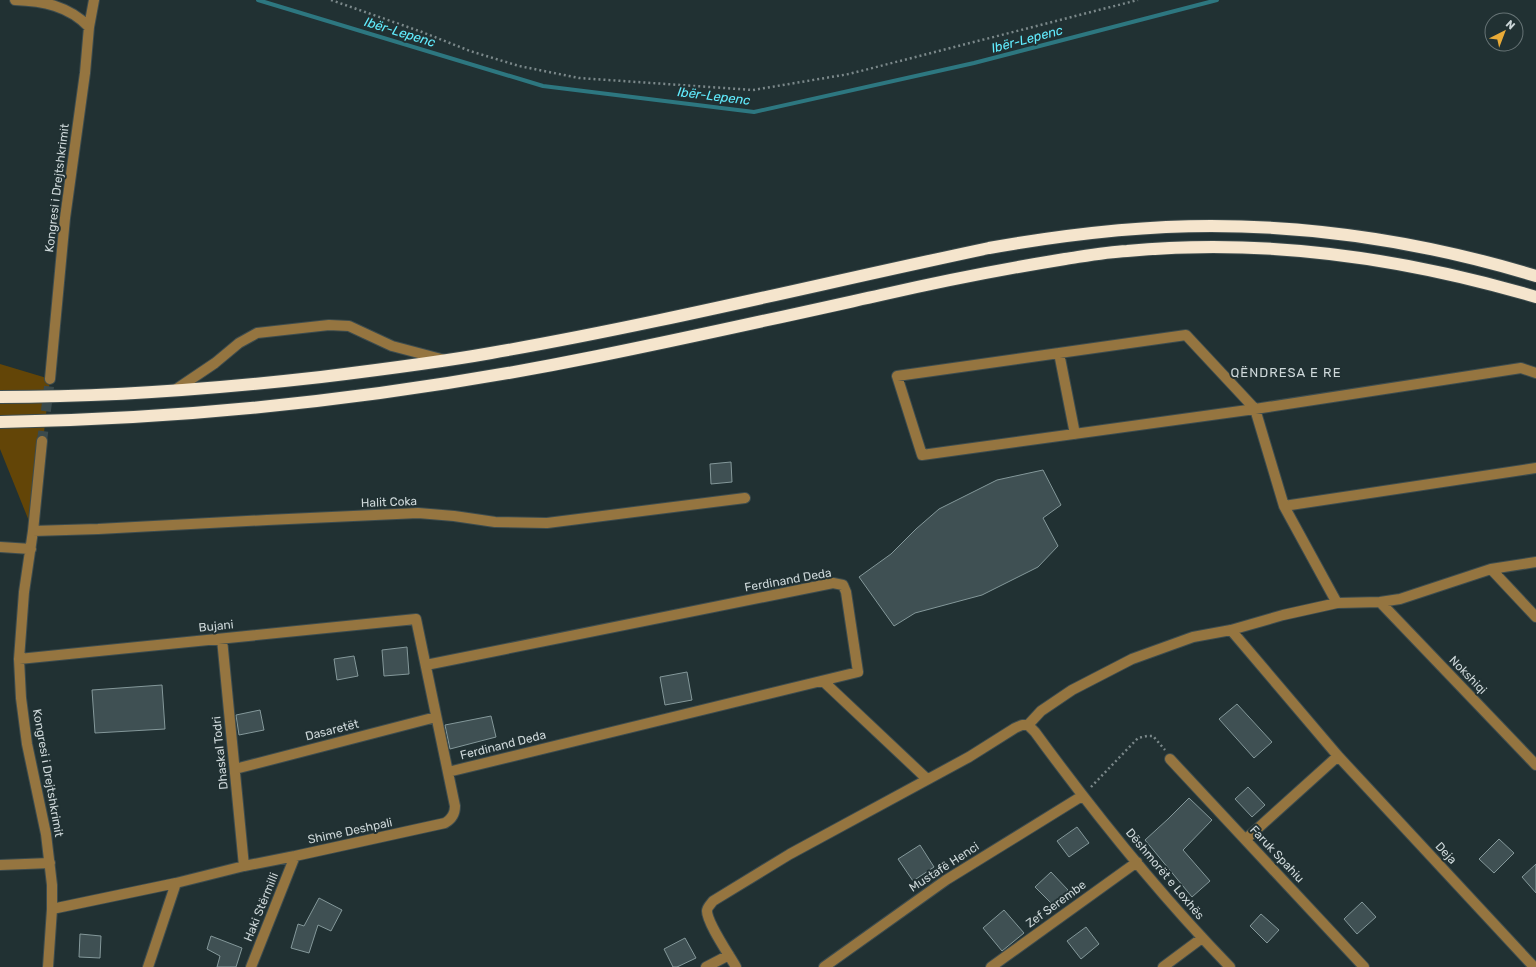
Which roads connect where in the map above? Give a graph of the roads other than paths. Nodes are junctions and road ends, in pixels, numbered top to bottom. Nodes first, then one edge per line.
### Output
1 (14, 0) edge
2 (94, 0) edge
3 (89, 26) junction
4 (1536, 276) edge
5 (1536, 297) edge
6 (1059, 353) junction
7 (447, 360) junction
8 (1536, 373) edge
9 (50, 380) tunnel mouth
10 (175, 390) junction
11 (0, 397) edge
12 (1255, 409) junction
13 (0, 422) edge
14 (1075, 434) junction
15 (42, 441) tunnel mouth
16 (1536, 468) edge
17 (745, 498) dead end
18 (1284, 506) junction
19 (33, 531) junction
20 (0, 547) edge
21 (31, 549) junction
22 (1536, 562) edge
23 (1491, 569) junction
24 (1380, 602) junction
25 (1337, 603) junction
26 (1536, 617) edge
27 (416, 619) joint
28 (1231, 630) junction
29 (222, 639) junction
30 (19, 659) junction
31 (426, 665) junction
32 (823, 681) junction
33 (436, 717) junction
34 (1028, 725) junction
35 (1338, 756) junction
36 (1170, 758) road end
37 (1536, 765) edge
38 (235, 769) junction
39 (448, 772) junction
40 (927, 779) junction
41 (1082, 796) junction
42 (1246, 839) junction
43 (295, 856) junction
44 (1137, 862) junction
45 (50, 863) junction
46 (0, 865) edge
47 (244, 866) junction
48 (176, 883) junction
49 (52, 909) junction
50 (1202, 938) junction
51 (729, 955) junction
52 (48, 967) edge
53 (148, 967) edge
54 (251, 967) edge
55 (706, 967) edge
56 (736, 967) edge
57 (824, 967) edge
58 (991, 967) edge
59 (1163, 967) edge
60 (1230, 967) edge
61 (1364, 967) edge
62 (1534, 967) edge

1 - 3 street
2 - 3 street, Kongresi i Drejtshkrimit
3 - 9 street, Kongresi i Drejtshkrimit
4 - 7 highway
5 - 13 highway
6 - 12 street
6 - 14 street
6 - 14 street
7 - 10 highway
7 - 10 street
8 - 12 street
10 - 11 highway
12 - 14 street
12 - 18 street
15 - 19 street, Kongresi i Drejtshkrimit
16 - 18 street
17 - 19 street, Halit Coka
18 - 25 street
19 - 21 street, Kongresi i Drejtshkrimit
20 - 21 street
21 - 30 street, Kongresi i Drejtshkrimit
22 - 23 street
23 - 24 street
23 - 26 street
24 - 25 street
24 - 37 street, Nokshiqi
25 - 28 street
27 - 29 street, Bujani
27 - 31 street, Shime Deshpali
28 - 34 street
28 - 35 street, Deja
29 - 30 street, Bujani
29 - 38 street, Dhaskal Todri
30 - 45 street, Kongresi i Drejtshkrimit
31 - 32 street, Ferdinand Deda
31 - 33 street, Shime Deshpali
32 - 39 street, Ferdinand Deda
32 - 40 street
33 - 38 street, Dasaretët
33 - 39 street, Shime Deshpali
34 - 40 street
34 - 41 street, Dëshmorët e Loxhës
35 - 42 street
35 - 62 street, Deja
36 - 42 street, Faruk Spahiu
38 - 47 street, Dhaskal Todri
39 - 43 street, Shime Deshpali
40 - 51 street
41 - 44 street, Dëshmorët e Loxhës
41 - 57 street, Mustafë Henci
42 - 61 street, Faruk Spahiu
43 - 47 street, Shime Deshpali
43 - 54 street, Haki Stërmilli
44 - 50 street, Dëshmorët e Loxhës
44 - 58 street, Zef Serembe
45 - 46 street
45 - 49 street, Kongresi i Drejtshkrimit
47 - 48 street, Shime Deshpali
48 - 49 street, Shime Deshpali
48 - 53 street
49 - 52 street, Kongresi i Drejtshkrimit
50 - 59 street
50 - 60 street, Dëshmorët e Loxhës
51 - 55 street
51 - 56 street

